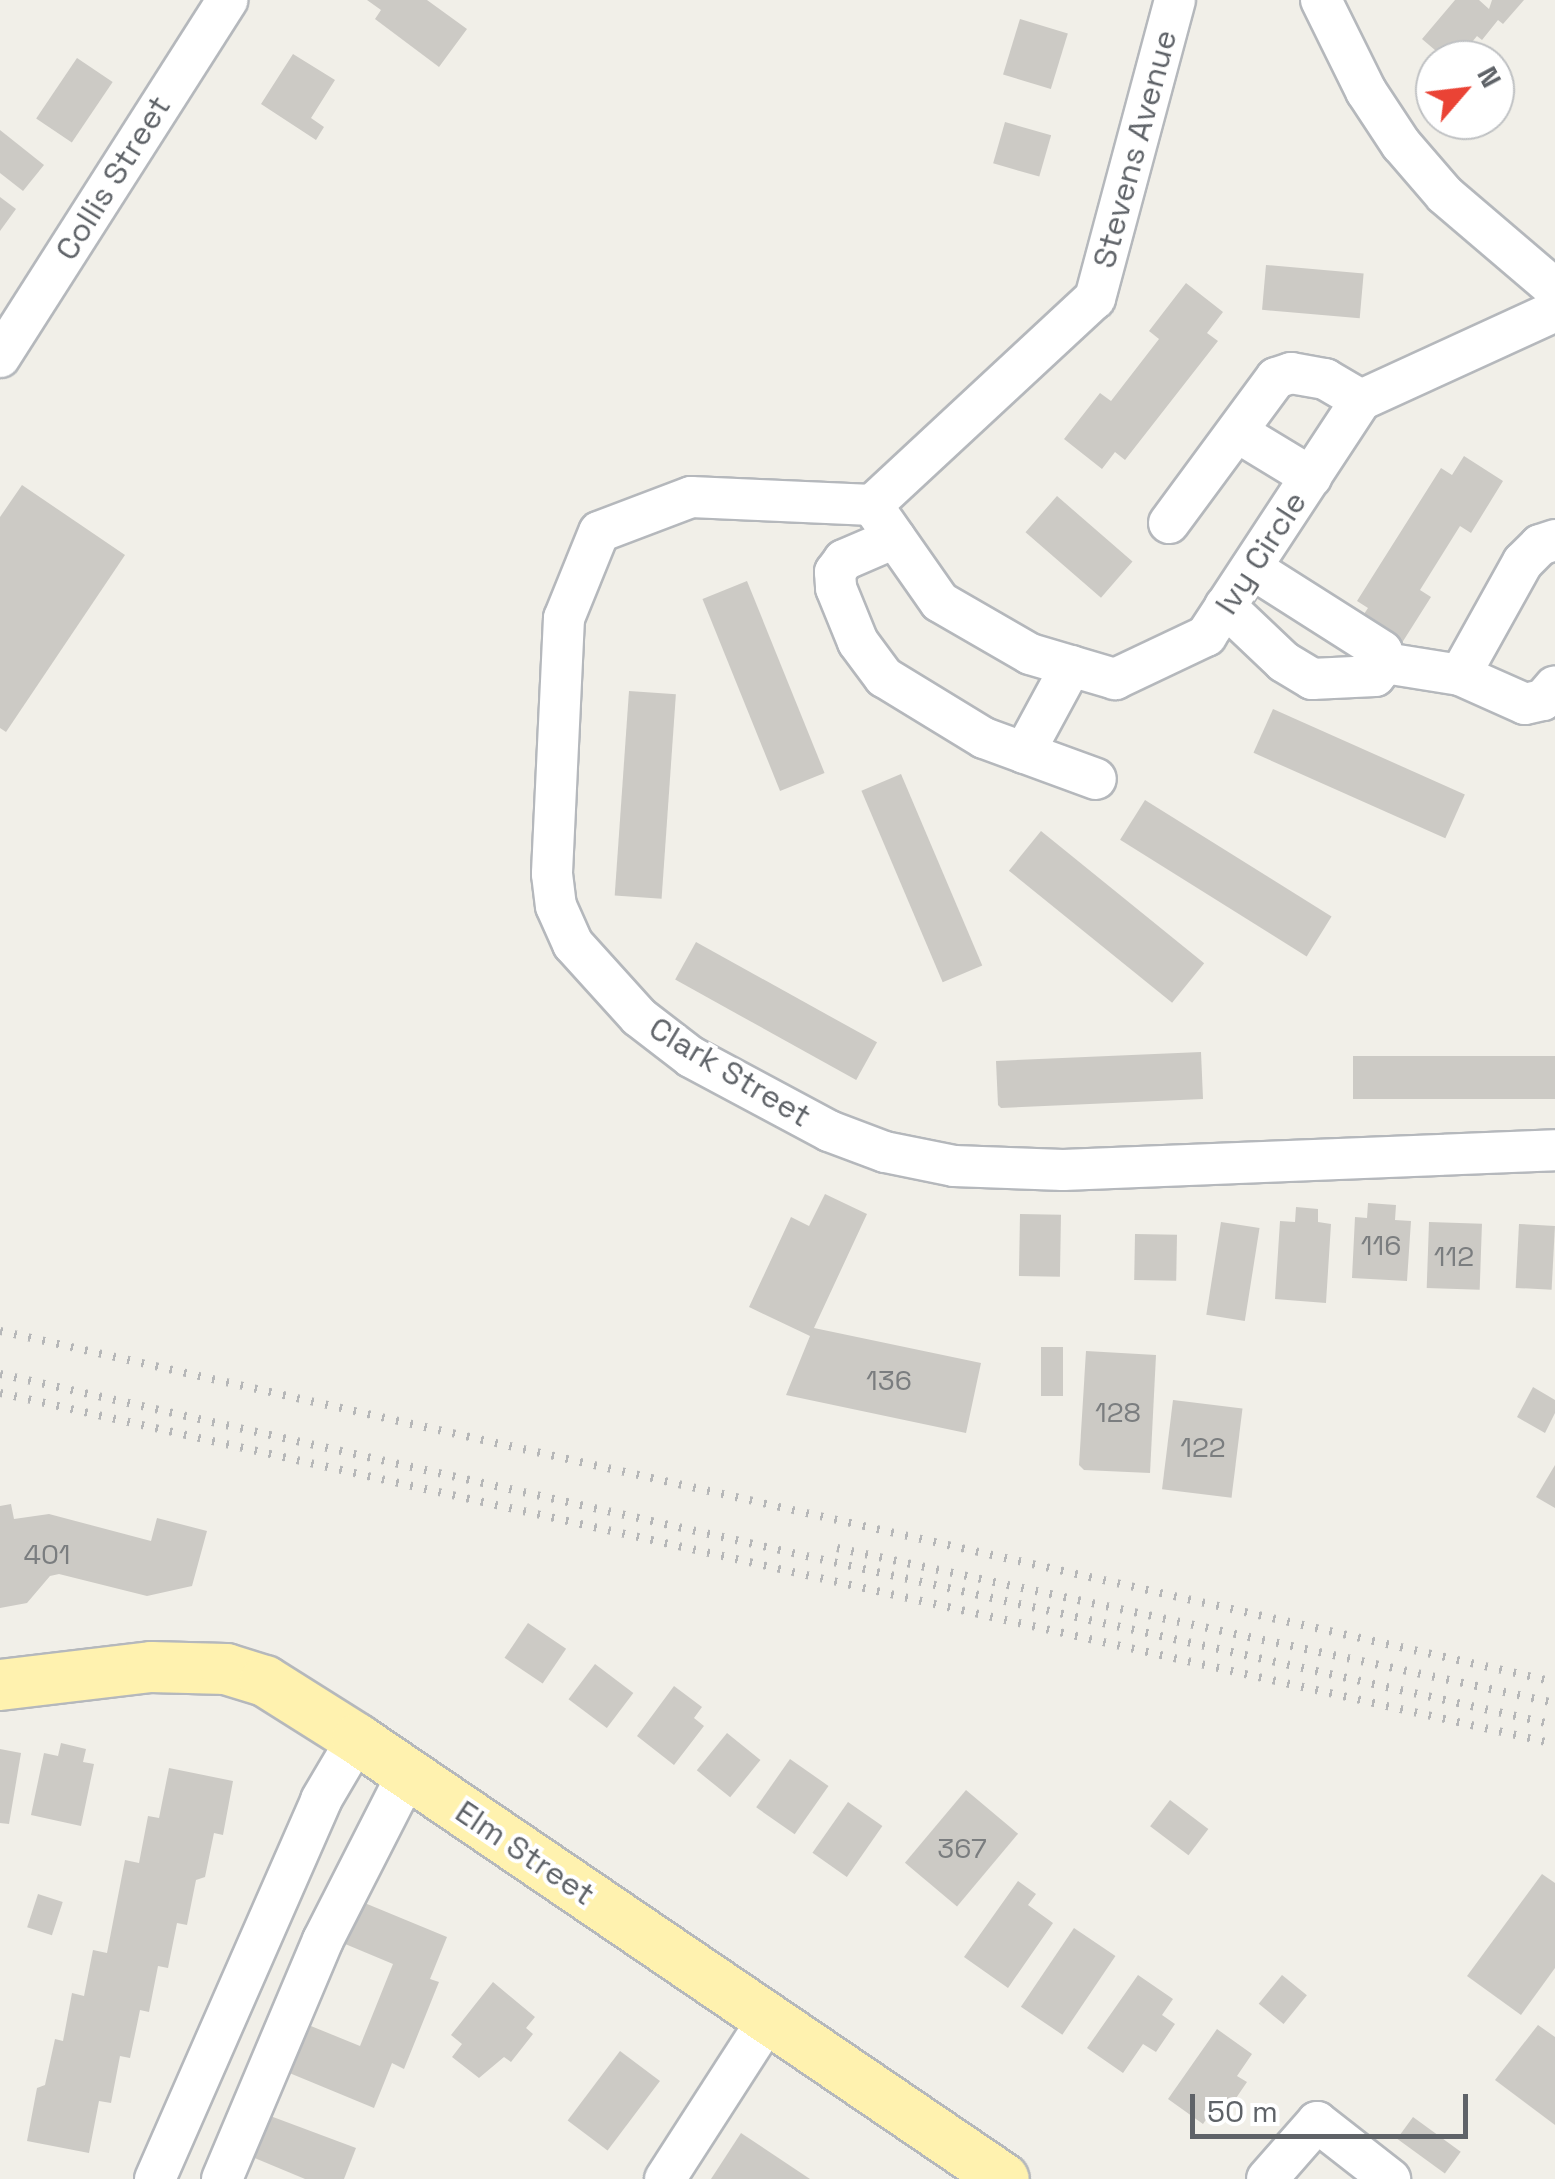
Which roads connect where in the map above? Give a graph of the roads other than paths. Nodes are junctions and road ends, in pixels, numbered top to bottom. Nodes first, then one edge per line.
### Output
1 (227, 0) edge
2 (1175, 0) edge
3 (1321, 0) edge
4 (1555, 289) edge
5 (1555, 311) edge
6 (0, 357) edge
7 (1361, 400) junction
8 (1237, 432) junction
9 (1311, 477) junction
10 (872, 505) junction
11 (1169, 523) dead end
12 (895, 538) junction
13 (1555, 540) edge
14 (1250, 568) junction
15 (1226, 606) junction
16 (1386, 663) junction
17 (1071, 666) junction
18 (1460, 675) junction
19 (1555, 686) edge
20 (1024, 752) junction
21 (1096, 779) dead end
22 (1555, 1150) edge
23 (0, 1685) edge
24 (357, 1739) junction
25 (408, 1774) junction
26 (768, 2019) junction
27 (979, 2172) edge
28 (155, 2179) edge
29 (222, 2179) edge
30 (664, 2179) edge
31 (1267, 2179) edge
32 (1390, 2179) edge

1 - 6 street, Collis Street
2 - 10 street, Stevens Avenue
3 - 4 street
5 - 7 street
7 - 8 street
7 - 9 street, Ivy Circle
8 - 9 street
8 - 11 street
9 - 14 street, Ivy Circle
10 - 12 street, Ivy Circle
10 - 22 street, Clark Street
12 - 17 street, Ivy Circle
12 - 20 street
13 - 18 street
14 - 15 street, Ivy Circle
14 - 16 street
15 - 16 street
15 - 17 street, Ivy Circle
16 - 18 street
17 - 20 street
18 - 19 street
20 - 21 street
23 - 24 main road, Elm Street
24 - 25 main road, Elm Street
24 - 28 street
25 - 26 main road, Elm Street
25 - 29 street
26 - 27 main road, Elm Street
26 - 30 street
31 - 32 street

